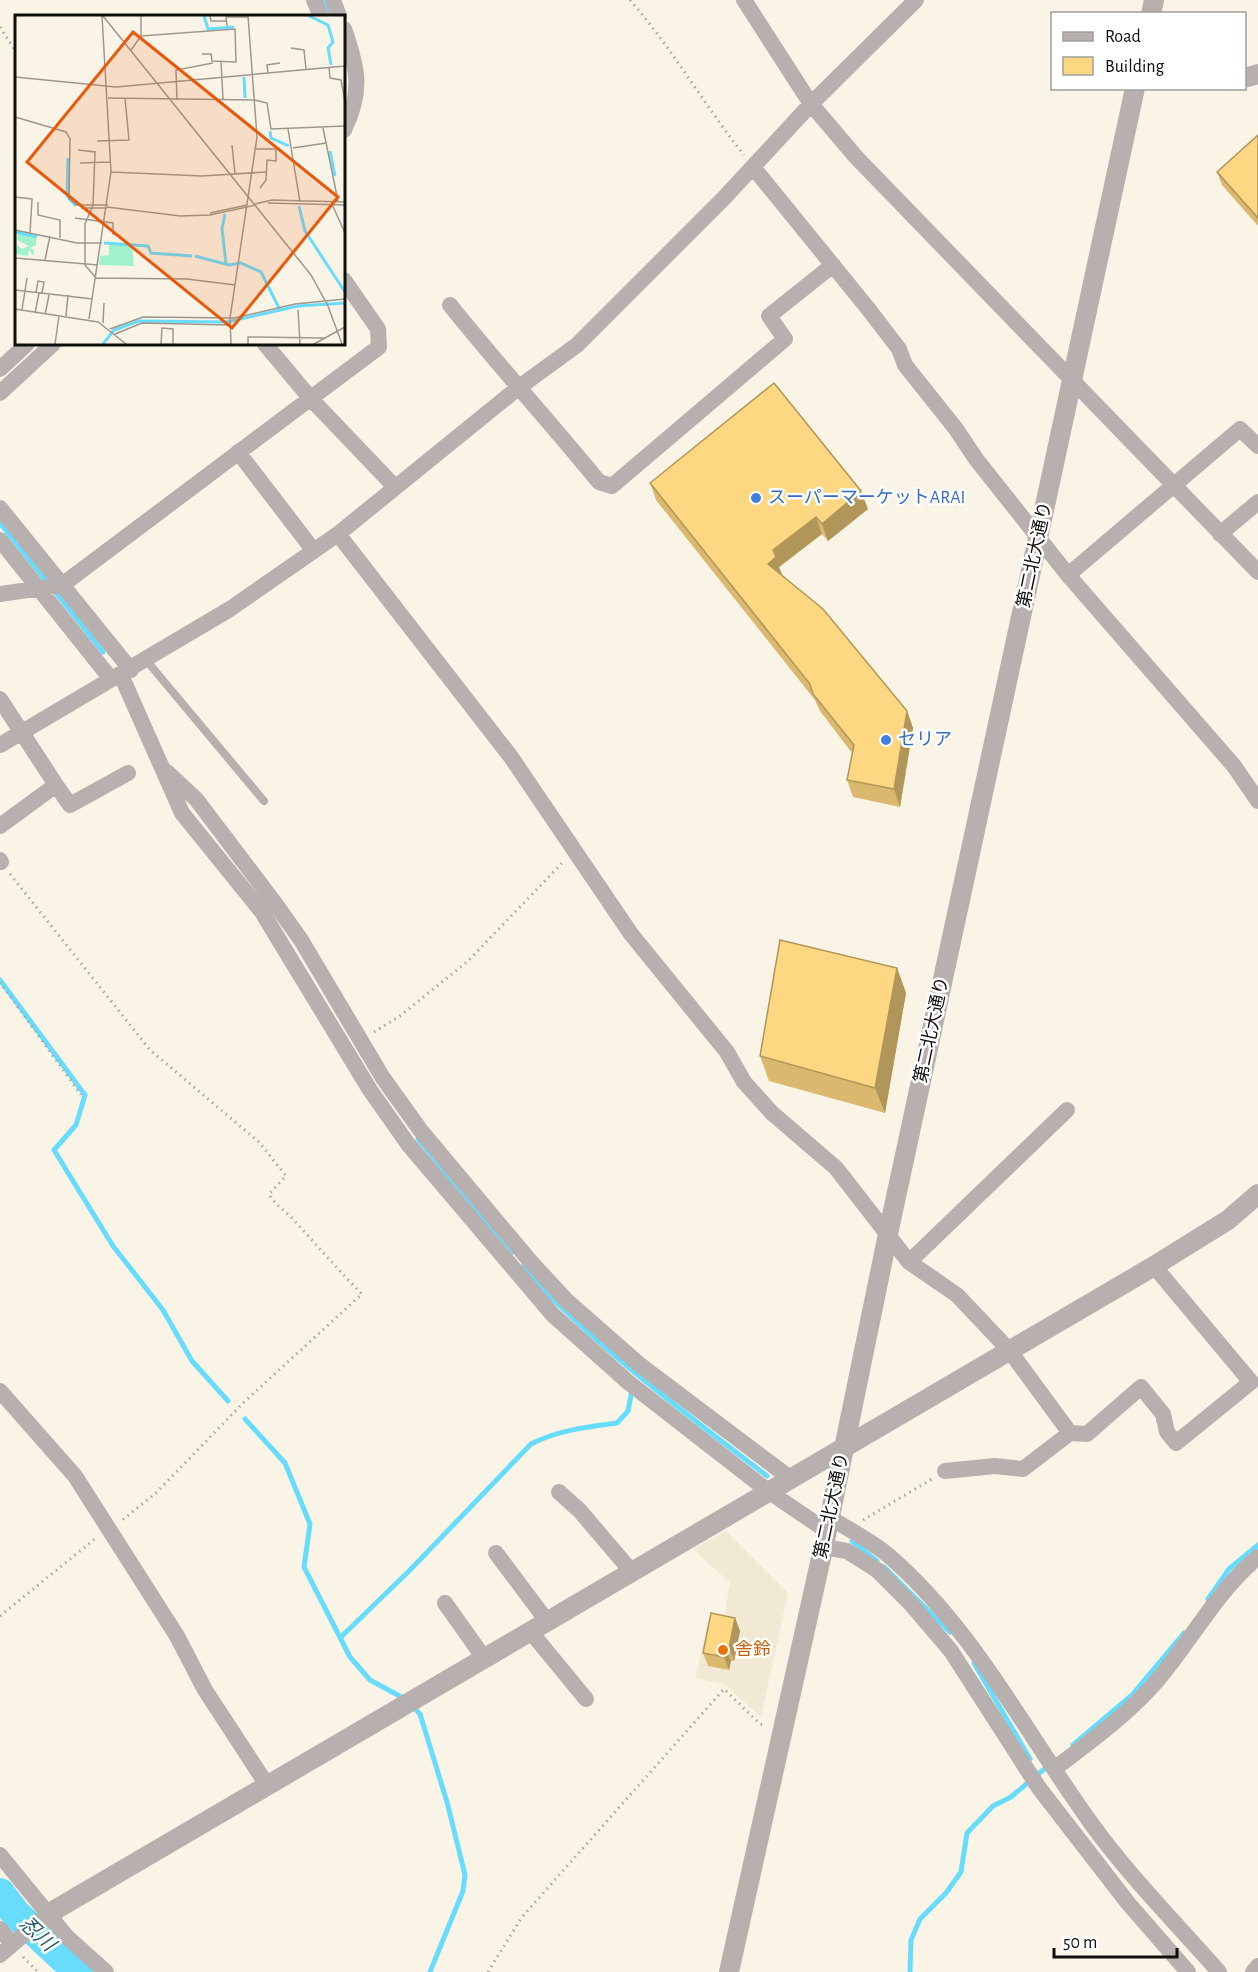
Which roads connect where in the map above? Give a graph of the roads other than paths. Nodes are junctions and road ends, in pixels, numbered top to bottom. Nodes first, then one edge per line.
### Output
1 (314, 0) edge
2 (333, 0) edge
3 (744, 0) edge
4 (916, 0) edge
5 (321, 15) edge
6 (339, 15) edge
7 (345, 32) edge
8 (1135, 90) edge
9 (811, 104) junction
10 (345, 128) edge
11 (753, 166) junction
12 (833, 265) junction
13 (345, 281) edge
14 (450, 305) dead end
15 (26, 345) edge
16 (52, 345) edge
17 (266, 345) edge
18 (0, 369) edge
19 (1073, 381) junction
20 (519, 388) junction
21 (0, 393) edge
22 (311, 399) junction
23 (1258, 446) edge
24 (237, 452) junction
25 (1172, 485) junction
26 (395, 488) junction
27 (1258, 502) edge
28 (0, 508) edge
29 (338, 534) junction
30 (1220, 534) junction
31 (1039, 537) junction
32 (0, 540) edge
33 (314, 551) junction
34 (1258, 572) edge
35 (1068, 575) junction
36 (62, 585) junction
37 (37, 588) junction
38 (0, 594) edge
39 (146, 660) junction
40 (121, 675) junction
41 (0, 699) edge
42 (21, 732) junction
43 (0, 745) edge
44 (162, 767) junction
45 (128, 773) dead end
46 (56, 785) junction
47 (264, 801) dead end
48 (1258, 801) edge
49 (0, 826) edge
50 (1067, 1110) dead end
51 (416, 1138) junction
52 (1258, 1194) edge
53 (888, 1234) junction
54 (909, 1262) junction
55 (1154, 1266) junction
56 (1009, 1350) junction
57 (0, 1391) edge
58 (1071, 1433) junction
59 (844, 1446) junction
60 (945, 1471) road end
61 (790, 1478) junction
62 (768, 1491) junction
63 (559, 1492) dead end
64 (827, 1532) junction
65 (496, 1553) dead end
66 (1258, 1557) edge
67 (632, 1572) junction
68 (445, 1603) dead end
69 (547, 1621) junction
70 (530, 1631) junction
71 (484, 1658) junction
72 (586, 1699) dead end
73 (1021, 1721) junction
74 (1004, 1732) junction
75 (1051, 1764) junction
76 (267, 1785) junction
77 (0, 1855) edge
78 (48, 1914) junction
79 (0, 1929) edge
80 (6, 1950) edge
81 (1202, 1953) junction
82 (1258, 1966) edge
83 (1186, 1971) edge
84 (106, 1972) edge
85 (729, 1972) edge
86 (1219, 1972) edge
87 (1253, 1972) edge

1 - 5 street
2 - 6 street
3 - 9 street
4 - 9 street
7 - 10 street
8 - 19 street, 第二北大通り
9 - 11 street
9 - 19 street
11 - 12 street
11 - 20 street
12 - 20 street
12 - 31 street
13 - 22 street
14 - 20 street
15 - 18 street
16 - 21 street
17 - 22 street
19 - 25 street
19 - 31 street, 第二北大通り
20 - 26 street
22 - 24 street
22 - 26 street
23 - 25 street
24 - 33 street
24 - 36 street
25 - 30 street
25 - 35 street
26 - 29 street
27 - 30 street
28 - 36 street
29 - 33 street
29 - 53 street
30 - 34 street
31 - 35 street
31 - 53 street, 第二北大通り
32 - 37 street
33 - 39 street
35 - 48 street
36 - 37 street
36 - 40 street
37 - 38 street
37 - 40 street
39 - 40 street
39 - 47 lane
40 - 42 street
40 - 44 street
41 - 42 street
42 - 43 street
42 - 46 street
44 - 51 street
44 - 51 street
45 - 46 street
46 - 49 street
50 - 54 street
51 - 61 street
51 - 62 street
52 - 55 street
53 - 54 street
53 - 59 street, 第二北大通り
54 - 56 street
55 - 56 street
55 - 58 street
56 - 58 street
56 - 59 street
57 - 76 street
58 - 60 street
59 - 61 street
59 - 64 street, 第二北大通り
61 - 62 street
62 - 64 street
62 - 67 street
63 - 67 street
64 - 73 street
64 - 74 street
64 - 85 street, 第二北大通り
65 - 69 street
66 - 75 street
67 - 69 street
68 - 71 street
69 - 70 street
70 - 71 street
70 - 72 street
71 - 76 street
73 - 74 street
73 - 75 street
74 - 83 street
75 - 81 street
76 - 78 street
77 - 78 street
78 - 80 street
78 - 84 street
79 - 80 street
81 - 83 street
81 - 86 street
82 - 87 street

